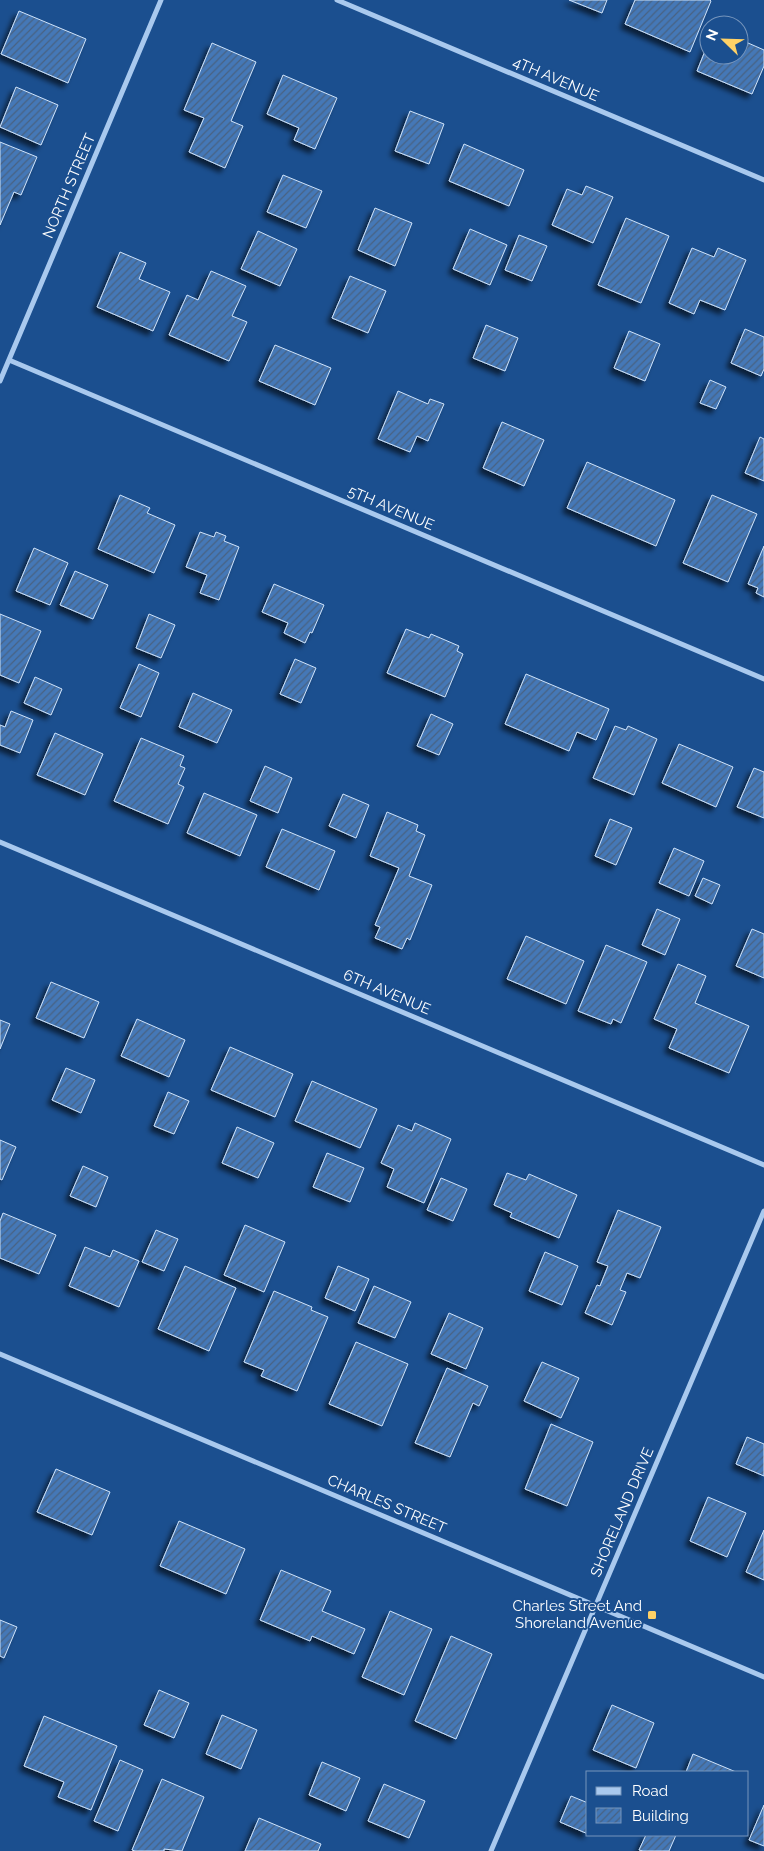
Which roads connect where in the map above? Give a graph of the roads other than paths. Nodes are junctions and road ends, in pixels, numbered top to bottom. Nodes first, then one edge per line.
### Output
1 (161, 0) edge
2 (338, 0) edge
3 (764, 180) edge
4 (9, 360) junction
5 (0, 381) edge
6 (764, 679) edge
7 (0, 842) edge
8 (764, 1164) edge
9 (764, 1211) edge
10 (0, 1354) edge
11 (596, 1605) junction
12 (764, 1676) edge
13 (491, 1851) edge

1 - 4 street, NORTH STREET
2 - 3 street, 4TH AVENUE
4 - 5 street, NORTH STREET
4 - 6 street, 5TH AVENUE
7 - 8 street, 6TH AVENUE
9 - 11 street, SHORELAND DRIVE
10 - 11 street, CHARLES STREET
11 - 12 street, CHARLES STREET
11 - 13 street, SHORELAND DRIVE

